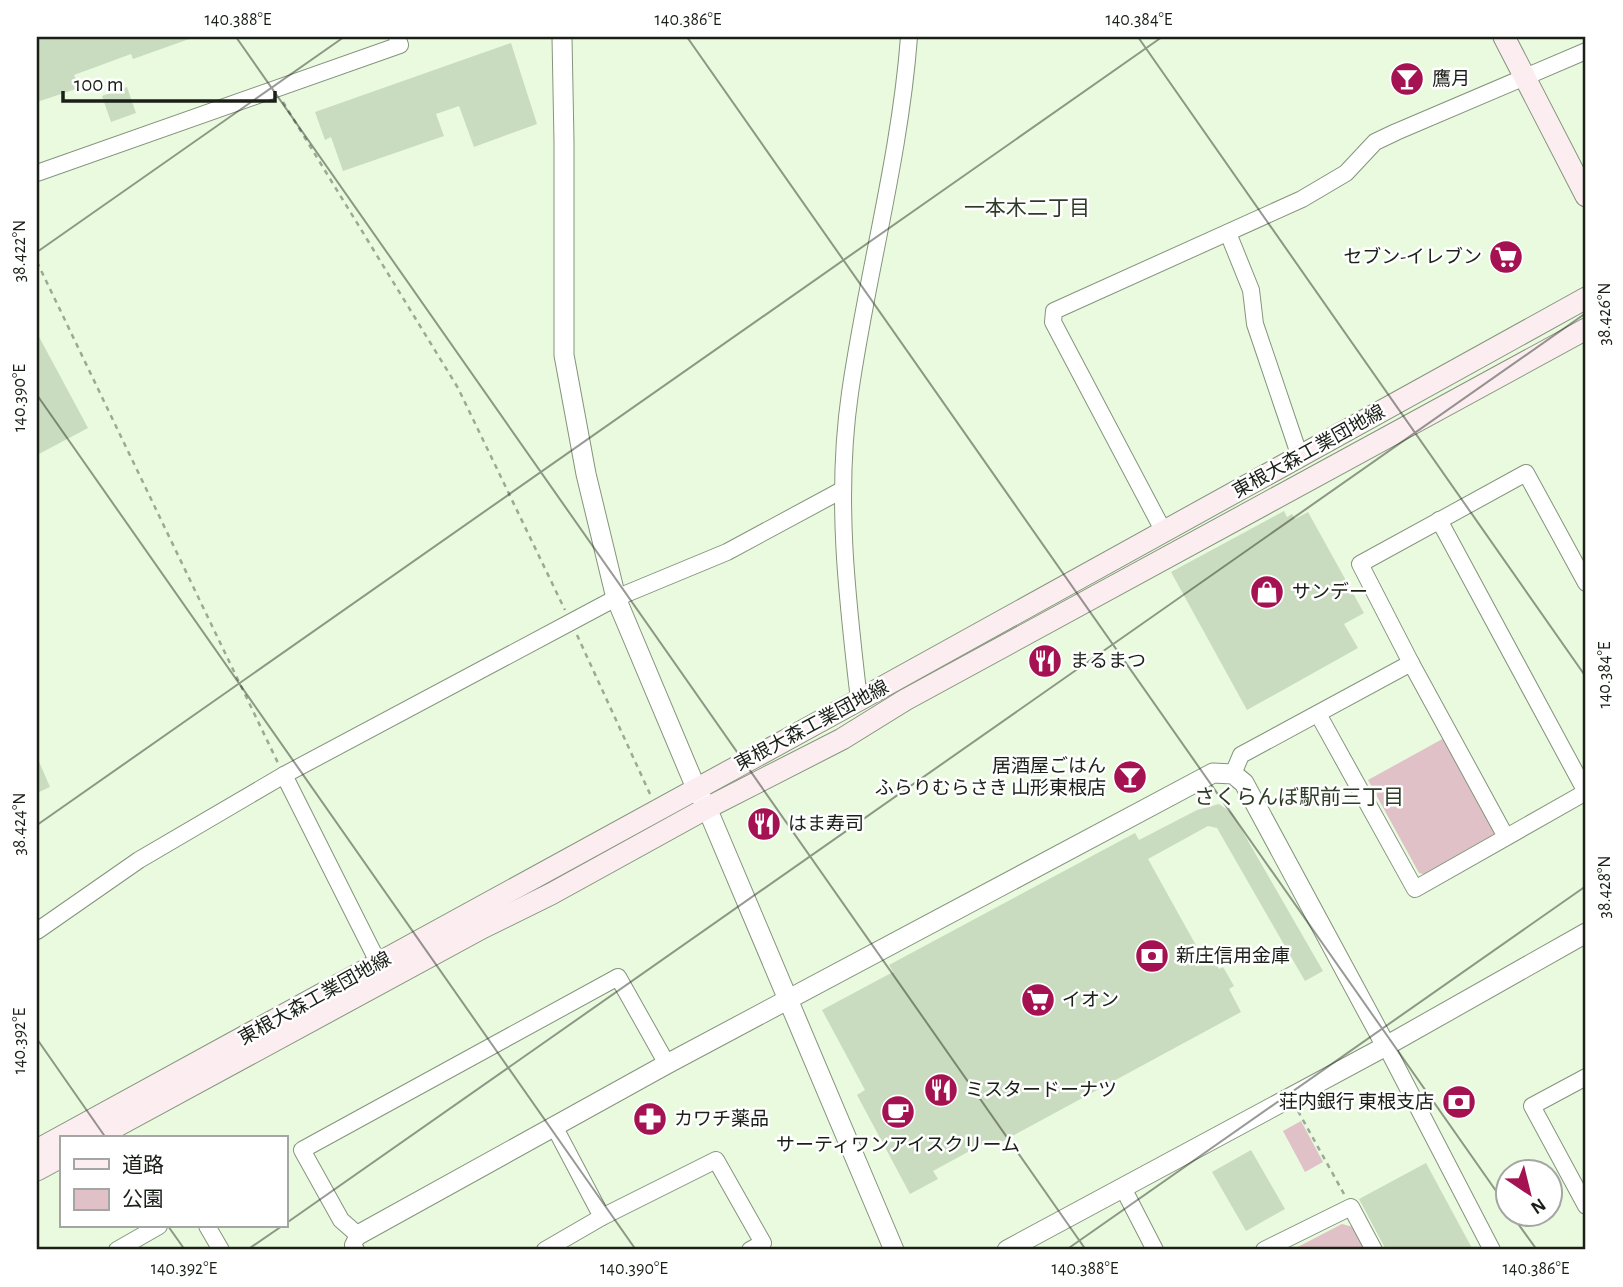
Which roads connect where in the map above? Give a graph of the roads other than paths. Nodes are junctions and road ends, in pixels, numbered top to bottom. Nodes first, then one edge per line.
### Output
1 (397, 37) edge
2 (562, 37) edge
3 (909, 37) edge
4 (1504, 37) edge
5 (1586, 51) edge
6 (1525, 78) junction
7 (37, 173) edge
8 (1586, 196) edge
9 (1228, 233) junction
10 (1586, 298) edge
11 (1586, 329) edge
12 (1300, 457) junction
13 (842, 490) junction
14 (1439, 520) junction
15 (1164, 532) junction
16 (1586, 583) edge
17 (616, 598) junction
18 (1411, 663) junction
19 (859, 701) junction
20 (1318, 714) junction
21 (1233, 774) junction
22 (284, 775) junction
23 (696, 788) junction
24 (1586, 792) edge
25 (707, 808) junction
26 (1506, 837) junction
27 (37, 931) edge
28 (1586, 933) edge
29 (379, 964) junction
30 (790, 1000) junction
31 (1386, 1046) junction
32 (667, 1064) junction
33 (1586, 1077) edge
34 (555, 1128) junction
35 (63, 1136) edge
36 (100, 1136) edge
37 (60, 1137) edge
38 (37, 1150) edge
39 (60, 1158) edge
40 (37, 1170) edge
41 (1123, 1188) junction
42 (1586, 1206) edge
43 (602, 1217) junction
44 (156, 1228) edge
45 (208, 1228) edge
46 (357, 1243) edge
47 (117, 1250) edge
48 (221, 1250) edge
49 (545, 1250) edge
50 (750, 1250) edge
51 (894, 1250) edge
52 (1007, 1250) edge
53 (1155, 1250) edge
54 (1264, 1250) edge
55 (1374, 1250) edge
56 (1492, 1250) edge

1 - 7 street
2 - 17 street
3 - 13 street
4 - 6 main road
5 - 6 street
6 - 8 main road
6 - 9 street
9 - 12 street
9 - 15 street
10 - 12 main road, 東根大森工業団地線
11 - 25 main road, 東根大森工業団地線
12 - 15 main road, 東根大森工業団地線
13 - 17 street
13 - 19 street
14 - 16 street
14 - 18 street
14 - 24 street
15 - 19 main road, 東根大森工業団地線
17 - 22 street
17 - 23 street
18 - 20 street
18 - 26 street
19 - 23 main road, 東根大森工業団地線
20 - 21 street
20 - 26 street
21 - 30 street
21 - 31 street
22 - 27 street
22 - 29 street
23 - 25 street
23 - 29 main road, 東根大森工業団地線
24 - 26 street
25 - 30 street
25 - 36 main road, 東根大森工業団地線
28 - 31 street
29 - 35 main road, 東根大森工業団地線
30 - 32 street
30 - 51 street
31 - 41 street
31 - 56 street
32 - 34 street
32 - 46 street
33 - 42 street
34 - 43 street
34 - 46 street
37 - 38 main road, 東根大森工業団地線
39 - 40 main road
41 - 52 street
41 - 53 street
43 - 49 street
43 - 50 street
44 - 47 street
45 - 48 street
54 - 55 street

